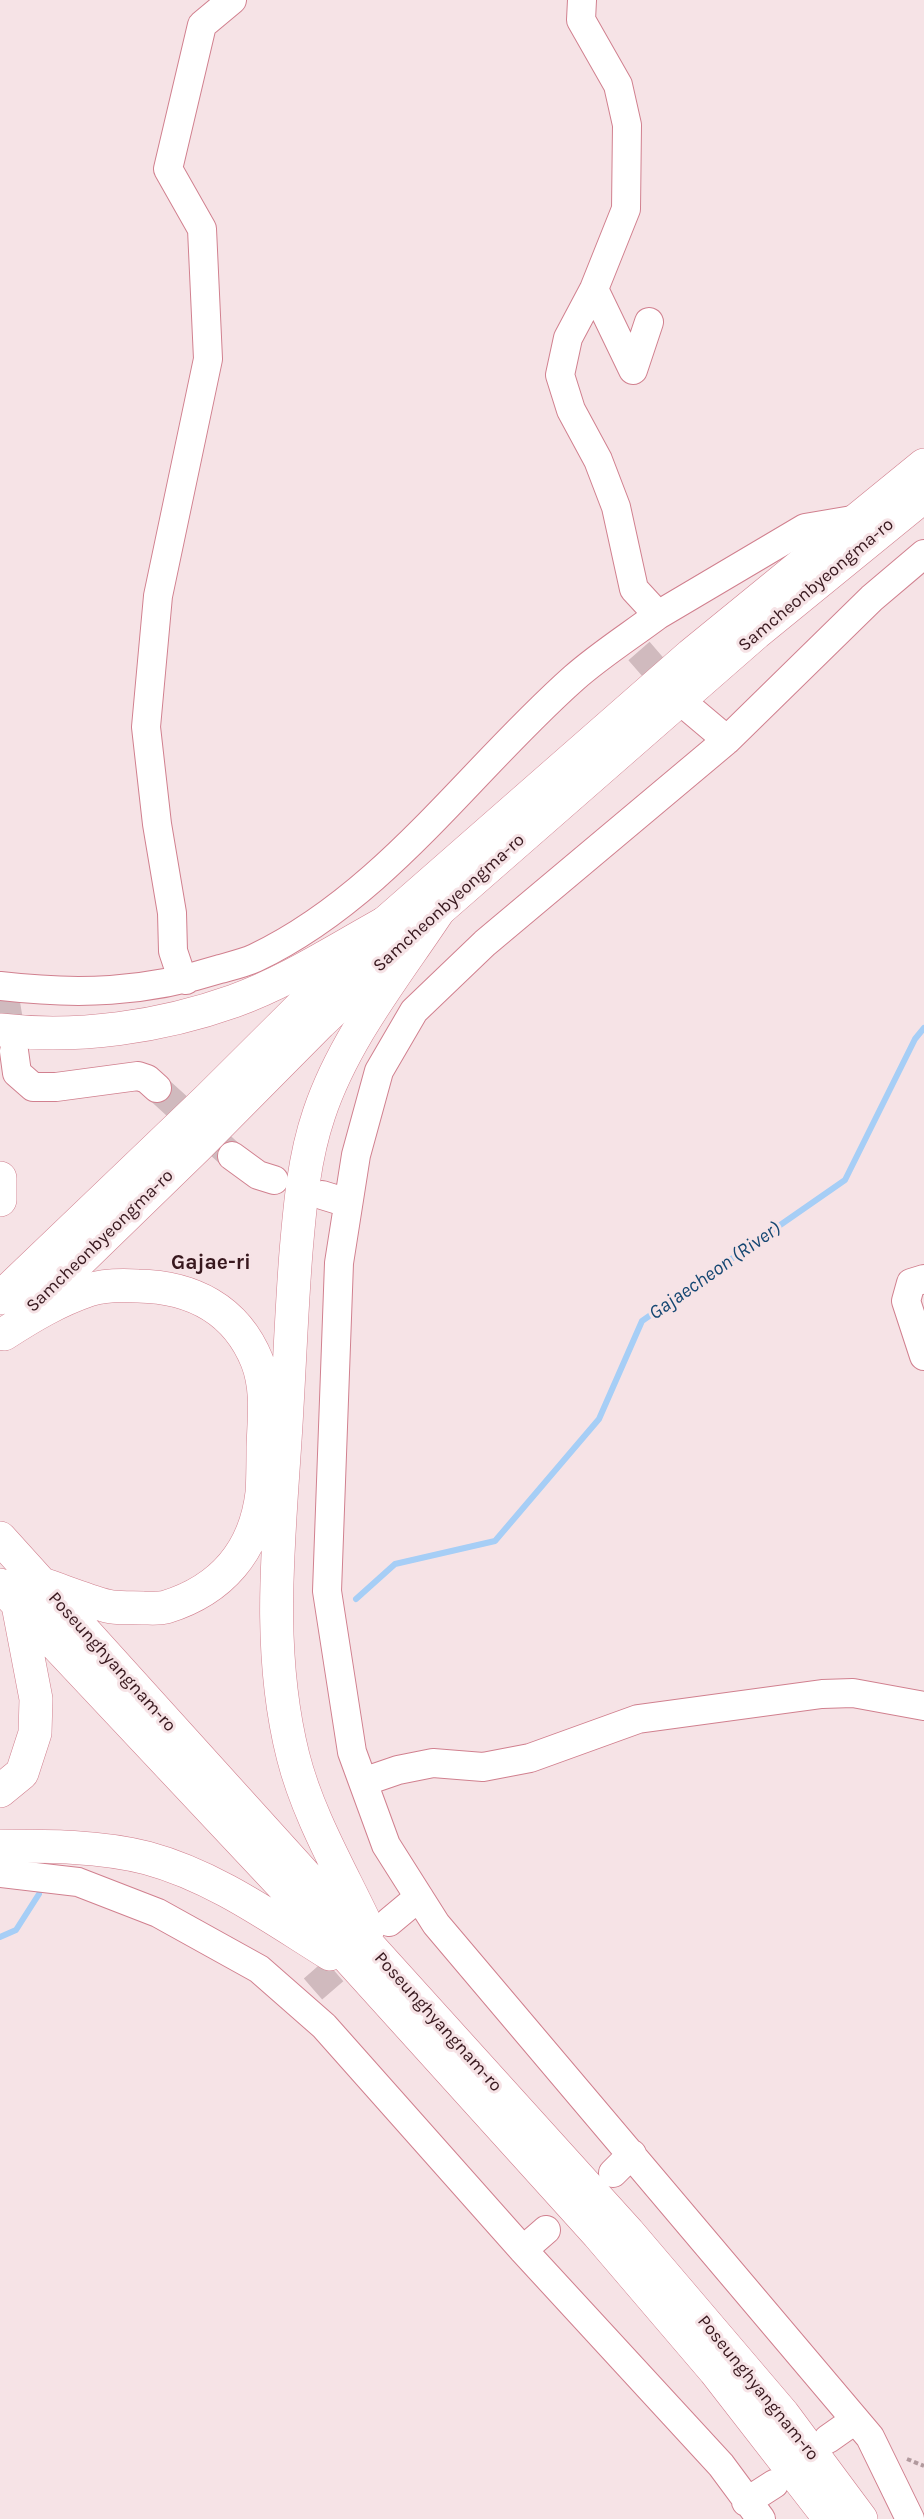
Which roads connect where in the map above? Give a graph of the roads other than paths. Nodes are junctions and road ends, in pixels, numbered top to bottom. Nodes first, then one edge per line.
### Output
1 (232, 0) edge
2 (582, 0) edge
3 (594, 289) junction
4 (649, 322) dead end
5 (924, 465) edge
6 (924, 496) edge
7 (858, 519) junction
8 (924, 554) edge
9 (658, 615) junction
10 (689, 708) tunnel mouth
11 (727, 740) junction
12 (439, 910) junction
13 (385, 923) junction
14 (186, 980) junction
15 (2, 990) edge
16 (7, 1041) edge
17 (157, 1088) tunnel mouth
18 (232, 1156) tunnel mouth
19 (0, 1178) edge
20 (274, 1180) dead end
21 (0, 1200) edge
22 (924, 1279) edge
23 (0, 1298) edge
24 (2, 1336) edge
25 (924, 1356) edge
26 (0, 1538) edge
27 (19, 1591) edge
28 (924, 1706) edge
29 (363, 1782) junction
30 (0, 1791) edge
31 (0, 1846) edge
32 (0, 1873) edge
33 (418, 1897) junction
34 (389, 1922) tunnel mouth
35 (370, 1965) junction
36 (546, 2230) dead end
37 (523, 2250) junction
38 (855, 2420) junction
39 (828, 2439) dead end
40 (774, 2484) dead end
41 (754, 2510) edge
42 (830, 2519) edge
43 (861, 2519) edge
44 (910, 2519) edge

1 - 14 street
2 - 3 street
3 - 4 street
3 - 9 street
5 - 7 main road, Samcheonbyeongma-ro
6 - 12 main road, Samcheonbyeongma-ro
7 - 9 street
7 - 13 main road, Samcheonbyeongma-ro
8 - 11 street
9 - 14 street
10 - 11 street
11 - 29 street
12 - 24 main road, Samcheonbyeongma-ro
12 - 35 main road
13 - 16 main road
13 - 23 main road, Samcheonbyeongma-ro
14 - 15 street
16 - 17 street
18 - 20 street
19 - 21 main road
22 - 25 street
24 - 27 main road
26 - 27 main road, Poseunghyangnam-ro
27 - 30 main road
27 - 35 main road, Poseunghyangnam-ro
28 - 29 street
29 - 33 street
31 - 35 main road
32 - 37 street
33 - 34 street
33 - 38 street
35 - 42 main road, Poseunghyangnam-ro
35 - 43 main road, Poseunghyangnam-ro
36 - 37 street
37 - 41 street
38 - 39 street
38 - 44 street
40 - 41 street

